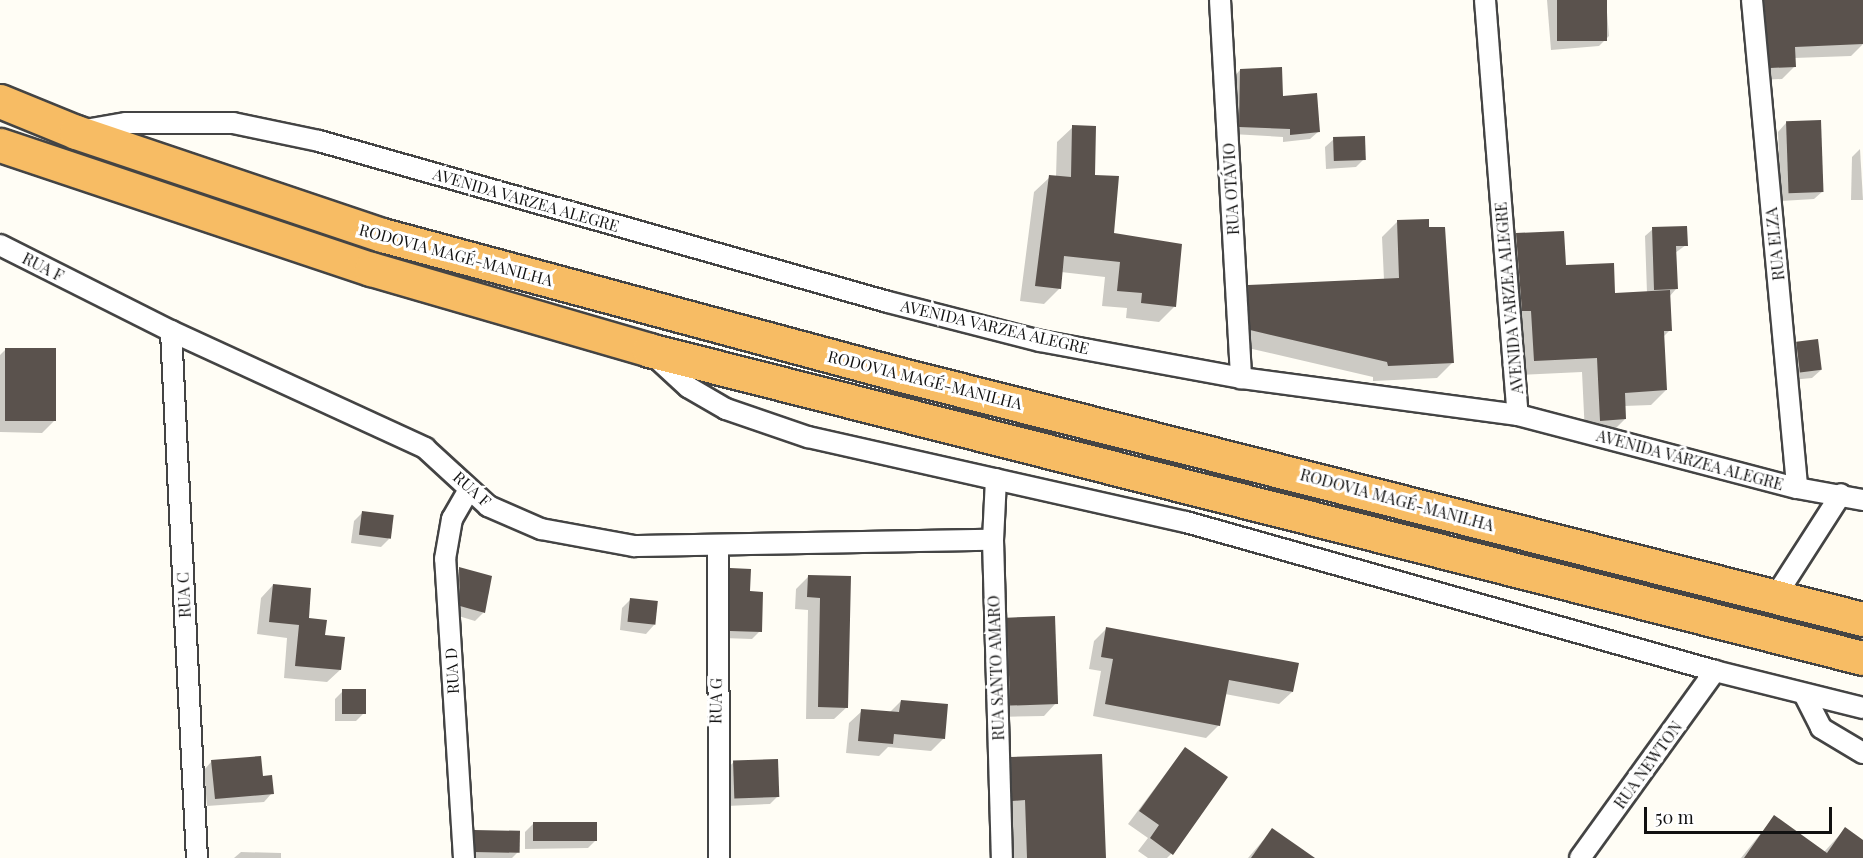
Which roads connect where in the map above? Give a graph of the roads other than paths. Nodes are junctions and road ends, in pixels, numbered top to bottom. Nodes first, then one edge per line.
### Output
1 (1220, 0) edge
2 (1485, 0) edge
3 (1752, 0) edge
4 (0, 101) edge
5 (76, 132) junction
6 (0, 145) edge
7 (0, 245) edge
8 (171, 331) junction
9 (649, 350) junction
10 (1241, 378) junction
11 (1518, 415) junction
12 (996, 479) junction
13 (1797, 488) junction
14 (469, 490) junction
15 (1840, 494) junction
16 (1863, 500) edge
17 (993, 540) junction
18 (718, 545) junction
19 (1775, 597) junction
20 (1863, 619) edge
21 (1863, 658) edge
22 (1716, 671) junction
23 (1804, 694) junction
24 (1863, 708) edge
25 (1863, 753) edge
26 (197, 858) edge
27 (464, 858) edge
28 (719, 858) edge
29 (1002, 858) edge
30 (1580, 858) edge

1 - 10 street, RUA OTÁVIO
2 - 11 street, AVENIDA VARZEA ALEGRE
3 - 13 street, RUA ELZA
4 - 5 highway, RODOVIA MAGÉ-MANILHA
5 - 10 street, AVENIDA VARZEA ALEGRE
5 - 19 highway, RODOVIA MAGÉ-MANILHA
6 - 9 highway
7 - 8 street, RUA F
8 - 14 street, RUA F
8 - 26 street, RUA C
9 - 12 street
9 - 21 highway
10 - 11 street, AVENIDA VARZEA ALEGRE
11 - 13 street, AVENIDA VÁRZEA ALEGRE
12 - 17 street, RUA SANTO AMARO
12 - 22 street
13 - 15 street, AVENIDA VÁRZEA ALEGRE
14 - 18 street, RUA F
14 - 27 street, RUA D
15 - 16 street, AVENIDA VÁRZEA ALEGRE
15 - 19 street
17 - 18 street, RUA F
17 - 29 street, RUA SANTO AMARO
18 - 28 street, RUA G
19 - 20 highway, RODOVIA MAGÉ-MANILHA
22 - 23 street
22 - 30 street, RUA NEWTON
23 - 24 street
23 - 25 street

